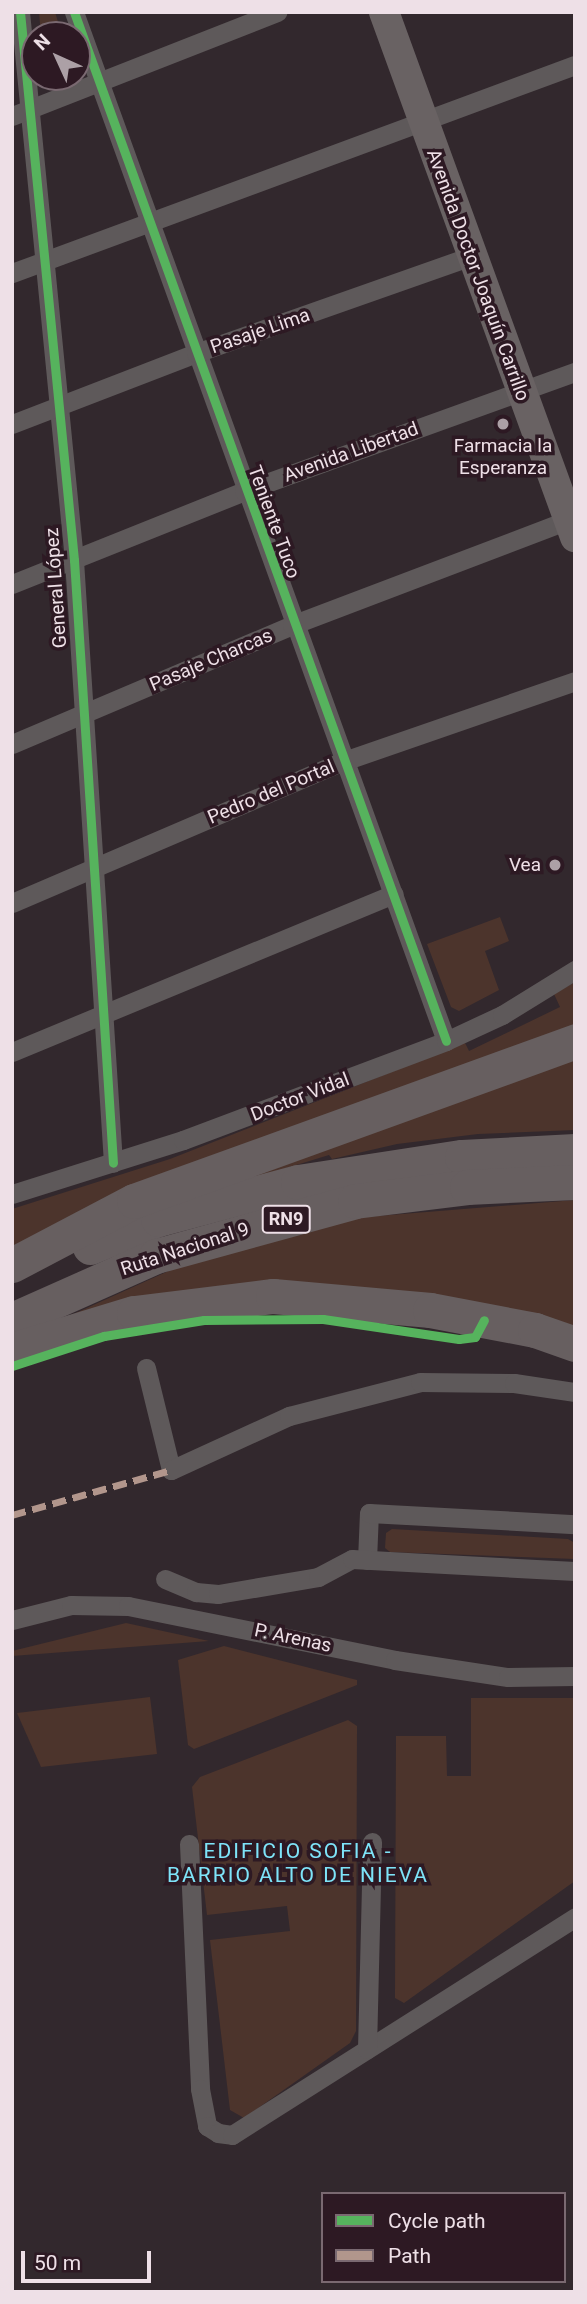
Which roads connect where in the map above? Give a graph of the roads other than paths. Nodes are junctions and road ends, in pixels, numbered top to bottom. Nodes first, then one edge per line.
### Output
1 (20, 12) edge
2 (74, 12) edge
3 (276, 12) edge
4 (384, 12) edge
5 (575, 65) edge
6 (98, 79) junction
7 (20, 112) edge
8 (423, 124) junction
9 (148, 223) junction
10 (469, 257) junction
11 (45, 259) junction
12 (12, 273) edge
13 (196, 353) junction
14 (575, 372) edge
15 (519, 392) junction
16 (56, 405) junction
17 (12, 424) edge
18 (244, 491) junction
19 (571, 529) edge
20 (74, 560) junction
21 (12, 584) edge
22 (292, 625) junction
23 (575, 681) edge
24 (81, 715) junction
25 (12, 744) edge
26 (344, 761) junction
27 (97, 865) junction
28 (394, 894) junction
29 (12, 903) edge
30 (575, 970) edge
31 (106, 1013) junction
32 (446, 1041) junction
33 (575, 1041) edge
34 (12, 1052) edge
35 (575, 1151) edge
36 (113, 1163) junction
37 (575, 1182) edge
38 (12, 1194) edge
39 (12, 1265) edge
40 (12, 1285) edge
41 (12, 1321) edge
42 (575, 1343) edge
43 (12, 1350) edge
44 (146, 1368) dead end
45 (575, 1392) edge
46 (575, 1524) edge
47 (367, 1560) junction
48 (575, 1571) edge
49 (165, 1579) dead end
50 (12, 1620) edge
51 (575, 1676) edge
52 (372, 1842) dead end
53 (189, 1844) dead end
54 (575, 1917) edge
55 (367, 2049) junction

1 - 7 street, General López
2 - 6 street, Teniente Tuco
3 - 6 street
4 - 8 main road, Avenida Doctor Joaquín Carrillo
5 - 8 street
6 - 7 street
6 - 9 street, Teniente Tuco
7 - 11 street, General López
8 - 9 street
8 - 10 main road, Avenida Doctor Joaquín Carrillo
9 - 11 street
9 - 13 street, Teniente Tuco
10 - 13 street, Pasaje Lima
10 - 15 main road, Avenida Doctor Joaquín Carrillo
11 - 12 street
11 - 16 street, General López
13 - 16 street, Pasaje Lima
13 - 18 street, Teniente Tuco
14 - 15 street, Avenida Libertad
15 - 18 street, Avenida Libertad
15 - 19 main road, Avenida Doctor Joaquín Carrillo
16 - 17 street, Pasaje Lima
16 - 20 street, General López
18 - 20 street, Avenida Libertad
18 - 22 street, Teniente Tuco
19 - 22 street, Pasaje Charcas
20 - 21 street, Avenida Libertad
20 - 24 street, General López
22 - 24 street, Pasaje Charcas
22 - 26 street, Teniente Tuco
23 - 26 street, Pedro del Portal
24 - 25 street, Pasaje Charcas
24 - 27 street, General López
26 - 27 street, Pedro del Portal
26 - 28 street, Teniente Tuco
27 - 29 street, Pedro del Portal
27 - 31 street, General López
28 - 31 street
28 - 32 street, Teniente Tuco
30 - 32 street, Doctor Vidal
31 - 34 street
31 - 36 street, General López
32 - 36 street, Doctor Vidal
33 - 39 highway
35 - 40 highway, Ruta Nacional 9 / RN9
36 - 38 street, Doctor Vidal
37 - 41 highway, Ruta Nacional 9 / RN9
42 - 43 highway
44 - 45 street
46 - 47 street
47 - 48 street
47 - 49 street
50 - 51 street, P. Arenas
52 - 55 street
53 - 55 street
54 - 55 street

